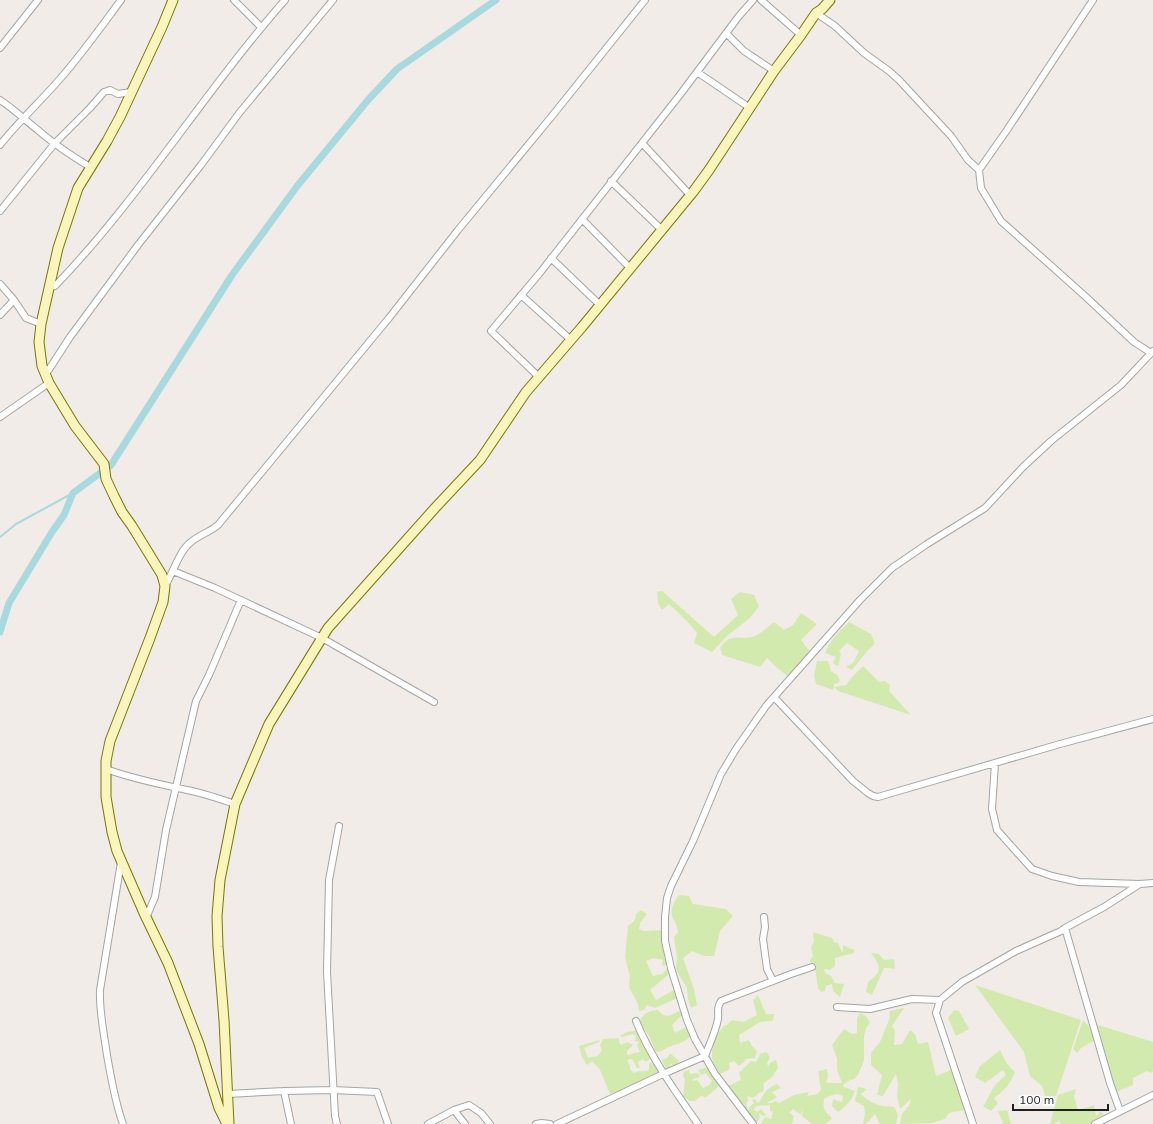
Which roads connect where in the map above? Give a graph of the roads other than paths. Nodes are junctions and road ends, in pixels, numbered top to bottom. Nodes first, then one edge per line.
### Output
1 (37, 0) edge
2 (122, 0) edge
3 (173, 0) edge
4 (234, 0) edge
5 (285, 0) edge
6 (645, 0) edge
7 (753, 0) edge
8 (761, 0) edge
9 (830, 0) edge
10 (1093, 0) edge
11 (329, 2) edge
12 (816, 13) junction
13 (262, 27) junction
14 (726, 33) junction
15 (801, 34) junction
16 (0, 48) edge
17 (774, 71) junction
18 (698, 72) junction
19 (131, 92) junction
20 (0, 100) edge
21 (750, 108) junction
22 (23, 118) junction
23 (55, 143) junction
24 (642, 143) junction
25 (0, 145) edge
26 (90, 167) junction
27 (979, 170) junction
28 (611, 181) junction
29 (690, 195) junction
30 (0, 211) edge
31 (582, 219) junction
32 (662, 230) junction
33 (551, 258) junction
34 (630, 268) junction
35 (0, 284) edge
36 (49, 287) junction
37 (521, 295) junction
38 (14, 300) junction
39 (600, 305) junction
40 (0, 315) edge
41 (41, 324) junction
42 (571, 340) junction
43 (1152, 352) edge
44 (45, 373) junction
45 (539, 377) junction
46 (49, 383) junction
47 (0, 408) edge
48 (2, 415) edge
49 (173, 571) junction
50 (165, 586) junction
51 (241, 600) junction
52 (322, 638) junction
53 (774, 697) junction
54 (434, 702) dead end
55 (1153, 719) edge
56 (995, 763) junction
57 (106, 768) junction
58 (174, 788) junction
59 (235, 804) junction
60 (339, 826) dead end
61 (121, 862) junction
62 (1152, 882) edge
63 (1140, 884) junction
64 (764, 917) dead end
65 (146, 918) junction
66 (1065, 928) junction
67 (812, 967) dead end
68 (773, 981) junction
69 (940, 1000) junction
70 (837, 1007) dead end
71 (636, 1021) dead end
72 (705, 1056) junction
73 (663, 1074) junction
74 (284, 1090) junction
75 (333, 1090) junction
76 (228, 1094) junction
77 (1153, 1095) edge
78 (454, 1110) junction
79 (1120, 1111) junction
80 (123, 1124) edge
81 (228, 1124) edge
82 (291, 1124) edge
83 (337, 1124) edge
84 (388, 1124) edge
85 (428, 1124) edge
86 (465, 1124) edge
87 (490, 1124) edge
88 (536, 1124) edge
89 (550, 1124) edge
90 (557, 1124) edge
91 (698, 1124) edge
92 (753, 1124) edge
93 (973, 1124) edge
94 (1095, 1124) edge

1 - 16 street
2 - 22 street
3 - 19 main road
4 - 13 street
5 - 13 street
6 - 49 street
7 - 14 street
8 - 15 street
9 - 12 main road
10 - 27 street
11 - 44 street
12 - 15 main road
12 - 27 street
13 - 36 street
14 - 17 street
14 - 18 street
15 - 17 main road
17 - 21 main road
18 - 21 street
18 - 24 street
19 - 23 street
19 - 26 main road
20 - 22 street
21 - 29 main road
22 - 23 street
22 - 25 street
23 - 26 street
23 - 30 street
24 - 28 street
24 - 29 street
26 - 36 main road
27 - 43 street
28 - 31 street
28 - 32 street
29 - 32 main road
31 - 33 street
31 - 34 street
32 - 34 main road
33 - 37 street
33 - 39 street
34 - 39 main road
35 - 38 street
36 - 41 main road
37 - 42 street
37 - 45 street
38 - 40 street
38 - 41 street
39 - 42 main road
41 - 44 main road
42 - 45 main road
43 - 53 street
44 - 46 main road
45 - 52 main road
46 - 48 street
46 - 50 main road
47 - 48 street
49 - 50 street
49 - 51 street
50 - 57 main road
51 - 52 street
51 - 58 street
52 - 54 street
52 - 59 main road
53 - 56 street
53 - 72 street
55 - 56 street
56 - 63 street
57 - 58 street
57 - 61 main road
58 - 59 street
58 - 65 street
59 - 76 main road
60 - 75 street
61 - 65 main road
61 - 80 street
62 - 63 street
63 - 66 street
64 - 68 street
65 - 81 main road
66 - 69 street
66 - 79 street
67 - 68 street
68 - 72 street
69 - 70 street
69 - 93 street
71 - 73 street
72 - 73 street
72 - 92 street
73 - 90 street
73 - 91 street
74 - 75 street
74 - 76 street
74 - 82 street
75 - 83 street
75 - 84 street
76 - 81 main road
77 - 79 street
78 - 85 street
78 - 86 street
78 - 87 street
79 - 94 street
88 - 89 street

